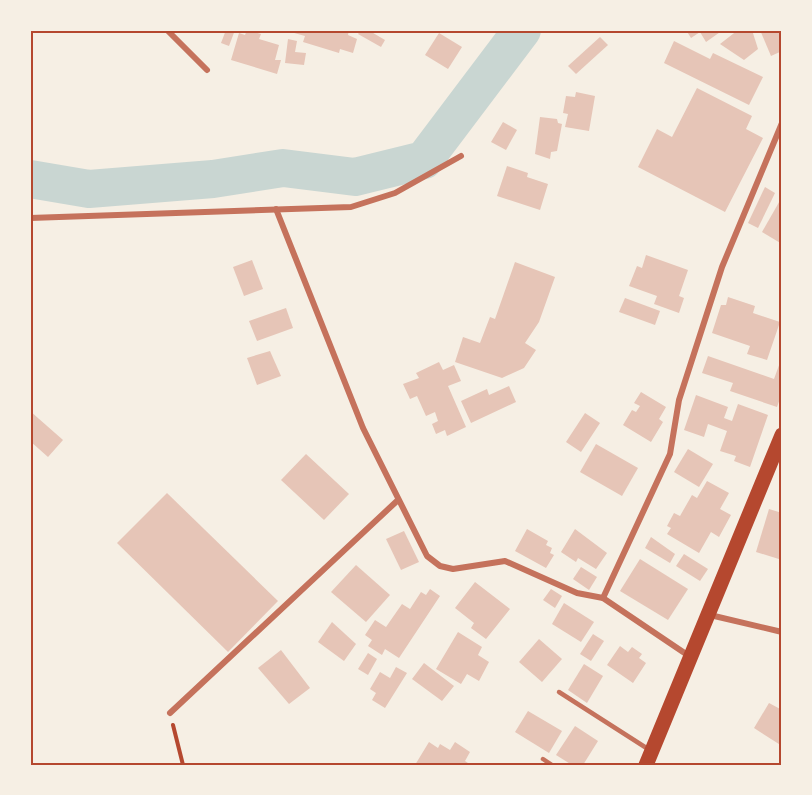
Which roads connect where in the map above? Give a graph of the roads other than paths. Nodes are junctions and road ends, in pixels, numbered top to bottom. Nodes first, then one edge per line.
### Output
1 (167, 30) edge
2 (207, 70) dead end
3 (782, 123) edge
4 (461, 156) dead end
5 (276, 209) junction
6 (30, 218) edge
7 (782, 435) edge
8 (399, 500) junction
9 (603, 598) junction
10 (710, 615) junction
11 (782, 632) edge
12 (690, 656) junction
13 (560, 692) dead end
14 (170, 713) road end
15 (649, 758) edge
16 (543, 759) dead end
17 (552, 765) edge

1 - 2 street
3 - 9 street
4 - 5 street
5 - 6 street
5 - 8 street
7 - 10 main road
8 - 9 street
8 - 14 street
9 - 12 street
10 - 11 street
10 - 12 main road
12 - 15 main road
13 - 15 lane
16 - 17 lane

